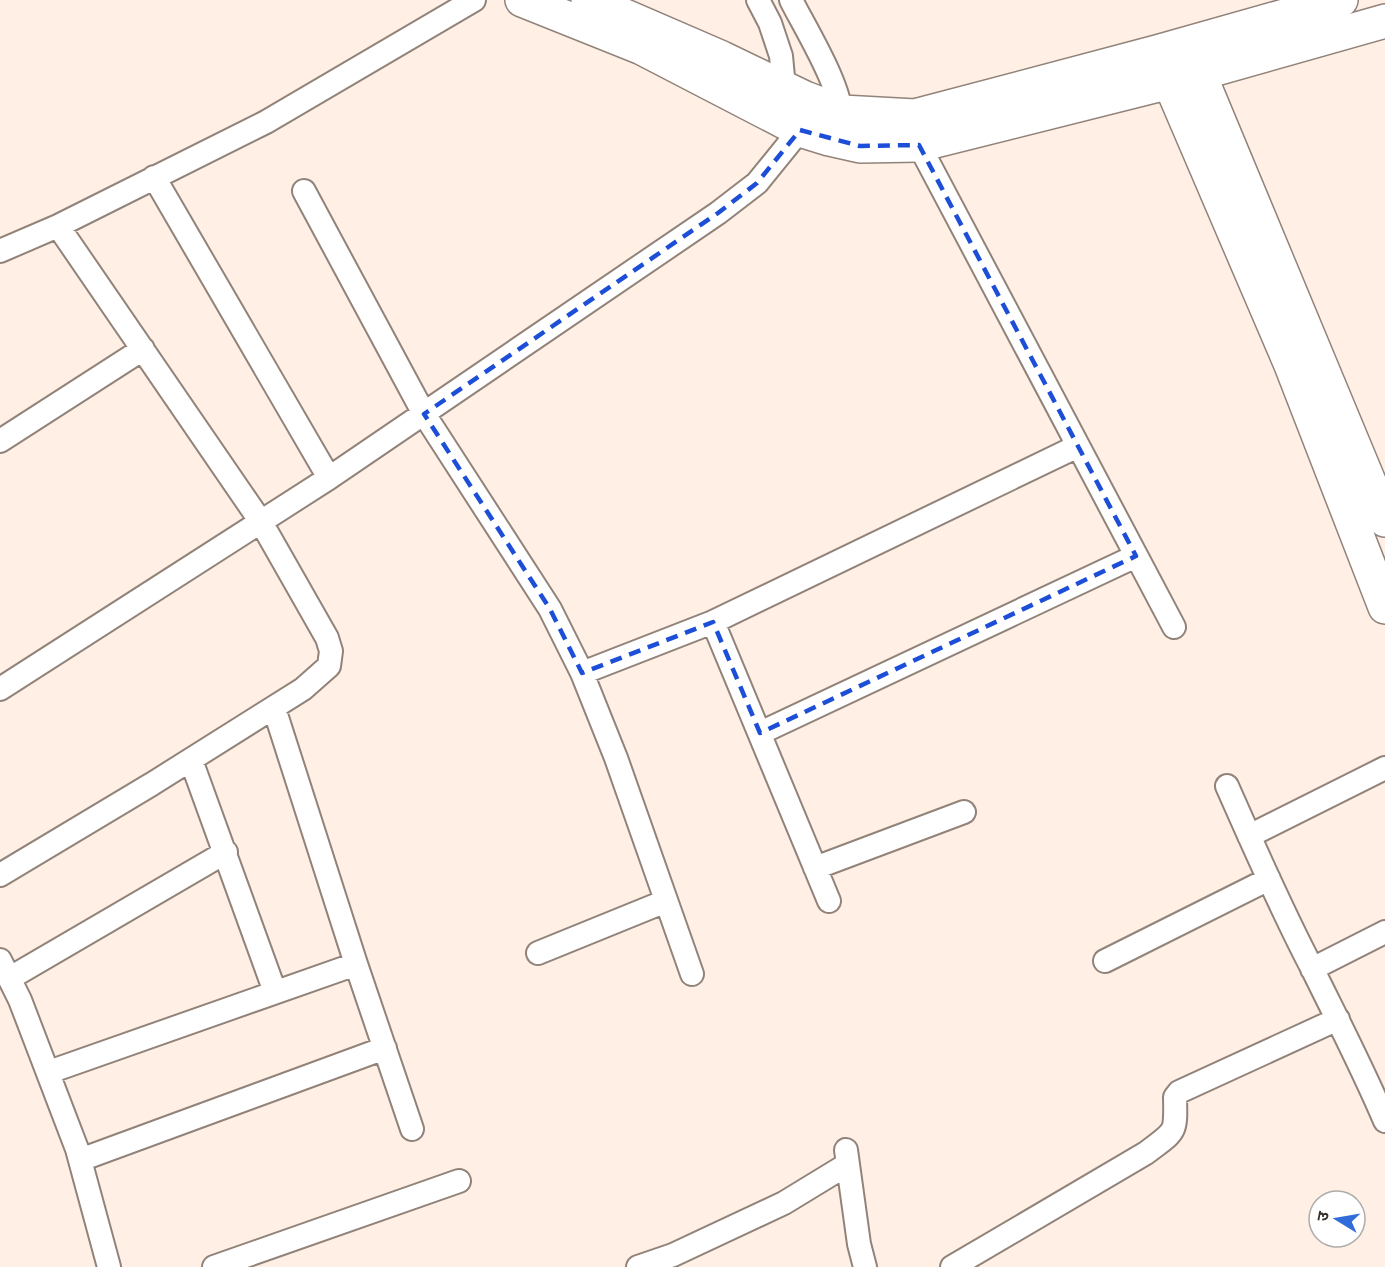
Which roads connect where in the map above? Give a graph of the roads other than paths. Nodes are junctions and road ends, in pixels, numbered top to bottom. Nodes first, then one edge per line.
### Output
1 (474, 0) edge
2 (522, 0) edge
3 (588, 0) edge
4 (758, 0) edge
5 (791, 0) edge
6 (1341, 0) edge
7 (1383, 26) edge
8 (1186, 66) junction
9 (775, 100) junction
10 (840, 127) junction
11 (800, 130) junction
12 (919, 145) junction
13 (154, 177) junction
14 (304, 191) dead end
15 (58, 226) junction
16 (0, 251) edge
17 (143, 349) junction
18 (424, 414) junction
19 (0, 441) edge
20 (1078, 446) junction
21 (329, 478) junction
22 (1385, 520) edge
23 (261, 522) junction
24 (1136, 556) junction
25 (1385, 607) edge
26 (713, 622) junction
27 (1174, 627) dead end
28 (582, 673) junction
29 (0, 689) edge
30 (274, 708) junction
31 (760, 733) junction
32 (191, 760) junction
33 (1385, 768) edge
34 (1227, 786) dead end
35 (964, 812) dead end
36 (1249, 836) junction
37 (225, 852) junction
38 (815, 868) junction
39 (0, 875) edge
40 (1269, 879) junction
41 (666, 901) junction
42 (829, 901) dead end
43 (1385, 932) edge
44 (538, 953) dead end
45 (1105, 961) dead end
46 (356, 964) junction
47 (5, 969) edge
48 (1312, 969) junction
49 (692, 974) dead end
50 (275, 992) junction
51 (1338, 1019) junction
52 (385, 1048) junction
53 (49, 1072) junction
54 (1375, 1072) edge
55 (1385, 1121) edge
56 (412, 1129) dead end
57 (80, 1160) junction
58 (459, 1181) dead end
59 (109, 1267) edge
60 (213, 1267) edge
61 (638, 1267) edge
62 (865, 1267) edge
63 (952, 1267) edge

1 - 13 street
2 - 9 street
3 - 9 street
4 - 9 street
5 - 10 street
6 - 8 street
7 - 8 street
8 - 10 street
8 - 12 street
8 - 22 street
8 - 25 street
9 - 10 street
9 - 11 street
10 - 11 street
10 - 12 street
11 - 18 street
12 - 20 street
13 - 15 street
13 - 21 street
14 - 18 street
15 - 16 street
15 - 17 street
17 - 19 street
17 - 23 street
18 - 21 street
18 - 28 street
20 - 24 street
20 - 26 street
21 - 23 street
23 - 29 street
23 - 30 street
24 - 27 street
24 - 31 street
26 - 28 street
26 - 31 street
28 - 41 street
30 - 32 street
30 - 46 street
31 - 38 street
32 - 37 street
32 - 39 street
33 - 36 street
34 - 36 street
35 - 38 street
36 - 40 street
37 - 47 street
37 - 50 street
38 - 42 street
40 - 45 street
40 - 48 street
41 - 44 street
41 - 49 street
43 - 48 street
46 - 50 street
46 - 52 street
47 - 53 street
48 - 51 street
50 - 53 street
51 - 54 street
51 - 63 street
52 - 56 street
52 - 57 street
53 - 57 street
54 - 55 street
57 - 59 street
58 - 60 street
61 - 62 street

